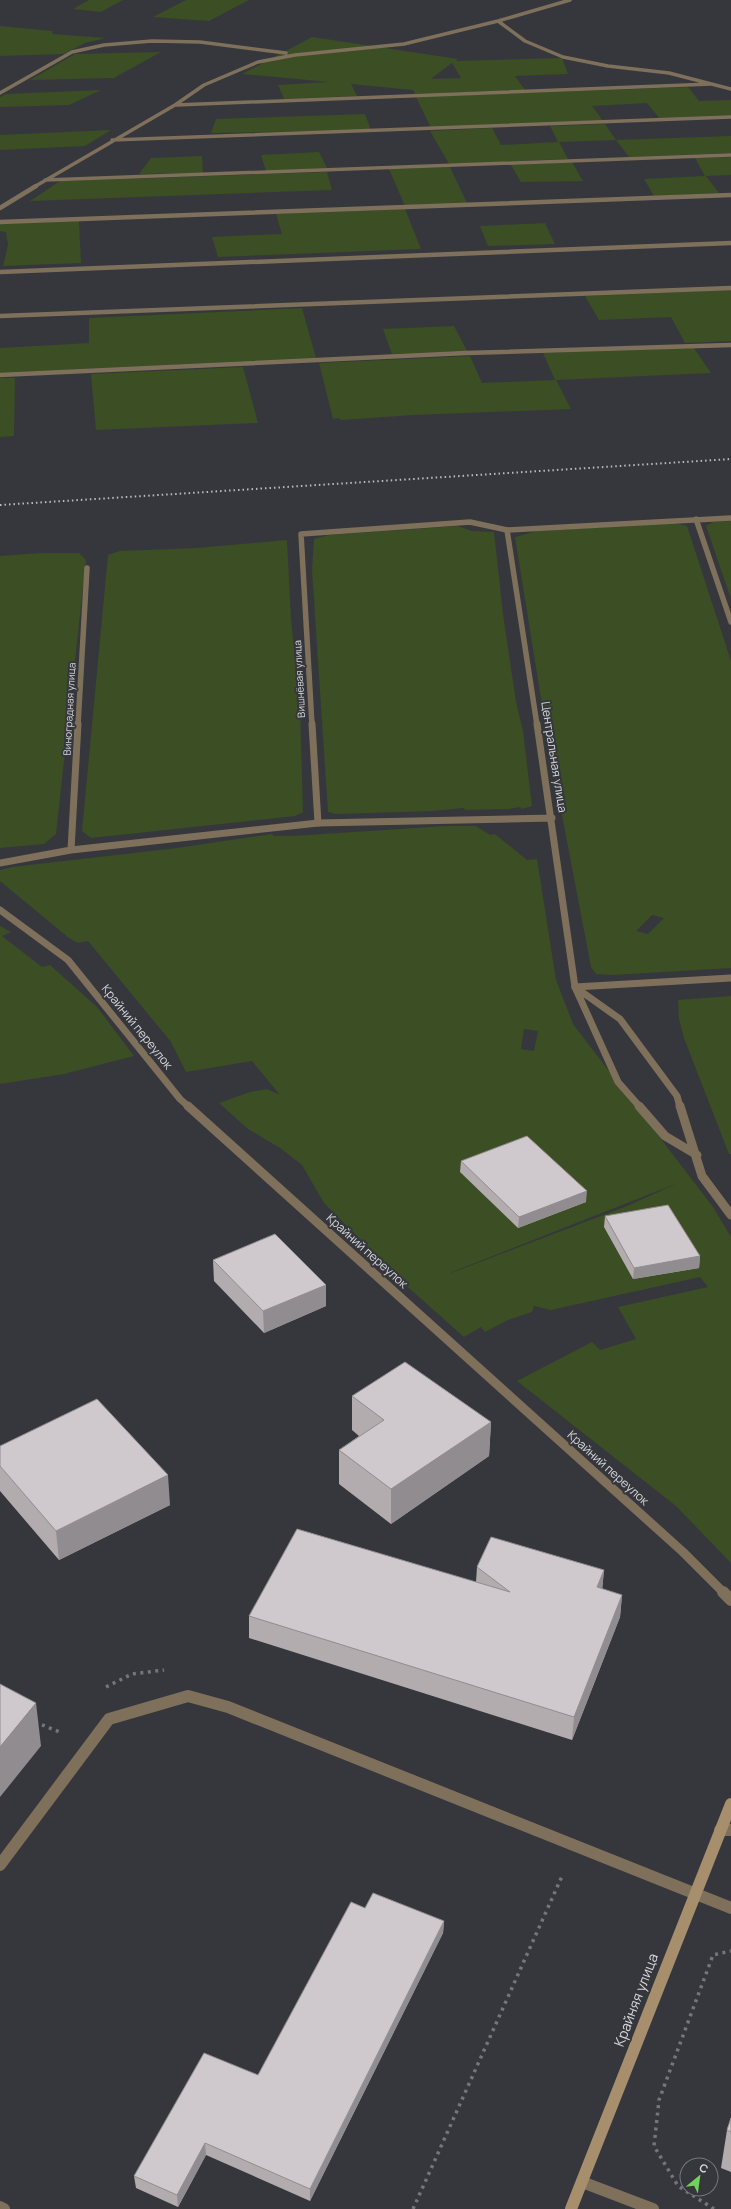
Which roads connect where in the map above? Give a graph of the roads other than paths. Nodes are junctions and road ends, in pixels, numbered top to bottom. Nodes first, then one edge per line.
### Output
1 (570, 0) edge
2 (498, 21) junction
3 (295, 55) junction
4 (711, 84) junction
5 (731, 89) edge
6 (0, 93) edge
7 (175, 105) junction
8 (731, 117) edge
9 (112, 140) junction
10 (731, 155) edge
11 (45, 180) junction
12 (731, 195) edge
13 (0, 208) edge
14 (0, 222) edge
15 (731, 243) edge
16 (0, 272) edge
17 (731, 288) edge
18 (0, 316) edge
19 (731, 345) edge
20 (0, 375) edge
21 (731, 518) edge
22 (696, 519) junction
23 (507, 530) junction
24 (87, 568) dead end
25 (731, 622) edge
26 (552, 818) junction
27 (318, 823) junction
28 (71, 850) junction
29 (0, 863) edge
30 (0, 910) edge
31 (731, 978) edge
32 (575, 987) junction
33 (697, 1155) junction
34 (731, 1215) edge
35 (731, 1600) edge
36 (731, 1804) edge
37 (726, 1830) edge
38 (0, 1864) edge
39 (695, 1893) junction
40 (731, 1908) edge
41 (582, 2182) junction
42 (0, 2207) edge
43 (4, 2209) edge
44 (572, 2209) edge
45 (653, 2209) edge

1 - 2 street
2 - 3 street
2 - 4 street
3 - 6 street
3 - 7 street
4 - 5 street
4 - 7 street
7 - 9 street
8 - 9 street
9 - 11 street
10 - 11 street
11 - 13 street
12 - 14 street
15 - 16 street
17 - 18 street
19 - 20 street
21 - 22 street
22 - 23 street
22 - 25 street
23 - 26 street, Центральная улица
23 - 27 street, Вишнёвая улица
24 - 28 street, Виноградная улица
26 - 27 street
26 - 32 street, Центральная улица
27 - 28 street
28 - 29 street
30 - 35 street, Крайний переулок
31 - 32 street
32 - 33 street, Центральная улица
32 - 33 street
33 - 34 street
36 - 37 main road, Крайняя улица
37 - 39 main road, Крайняя улица
38 - 39 street
39 - 40 street
39 - 41 main road, Крайняя улица
41 - 44 main road, Крайняя улица
41 - 45 street
42 - 43 street

